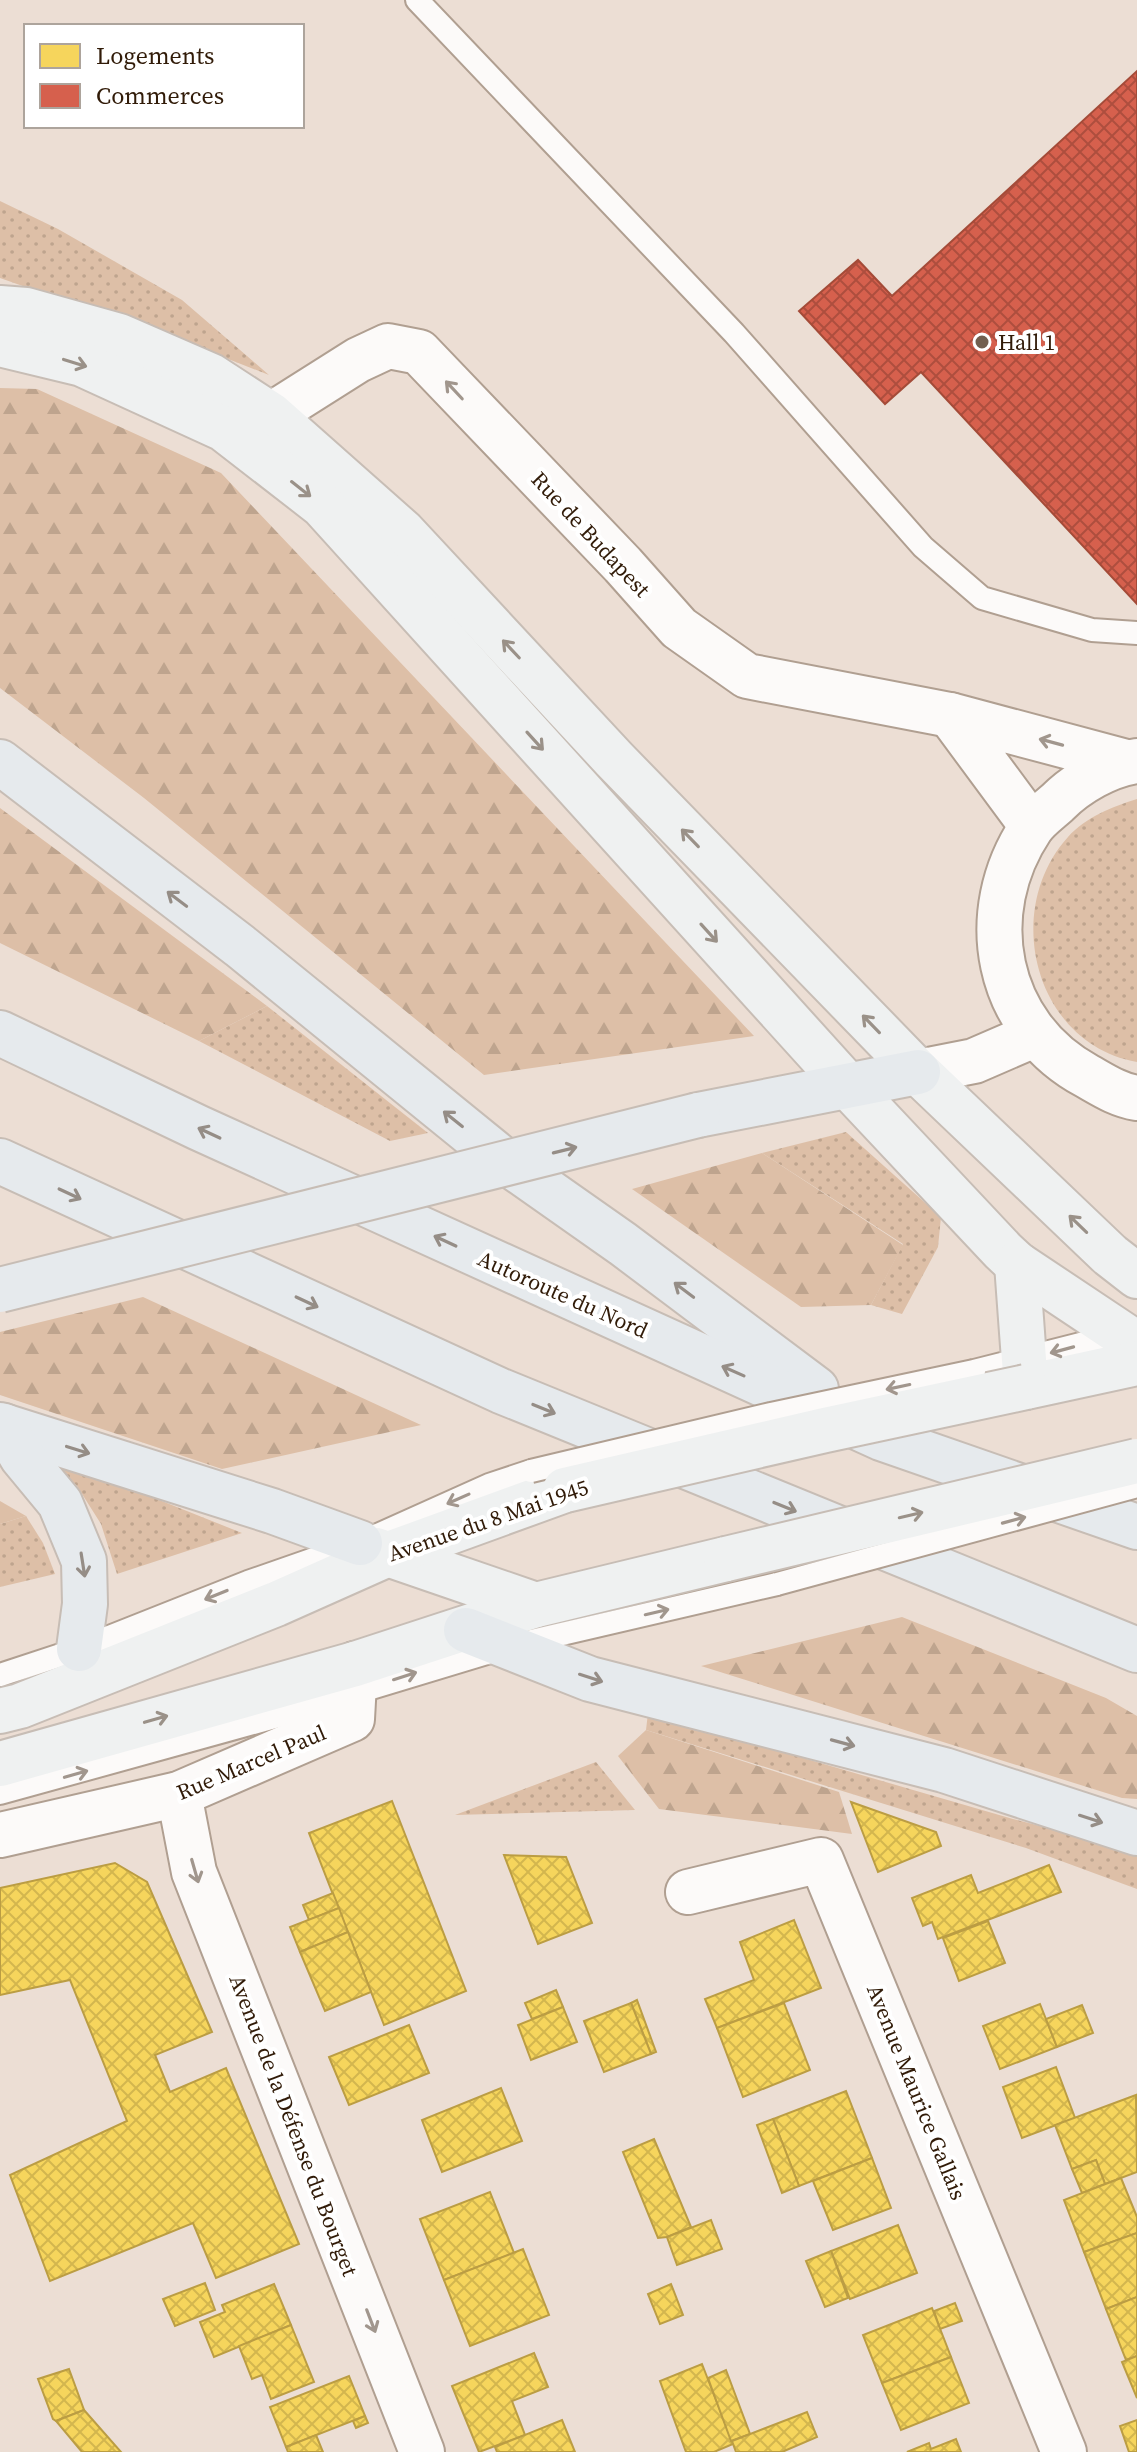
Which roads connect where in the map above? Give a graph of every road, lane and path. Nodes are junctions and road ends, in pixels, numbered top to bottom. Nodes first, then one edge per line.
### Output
1 (417, 0) edge
2 (9, 305) edge
3 (0, 344) edge
4 (271, 415) junction
5 (1137, 633) edge
6 (950, 715) junction
7 (0, 762) edge
8 (1132, 762) edge
9 (1032, 826) junction
10 (0, 1033) edge
11 (1034, 1035) junction
12 (918, 1072) junction
13 (847, 1085) junction
14 (1137, 1098) edge
15 (0, 1161) edge
16 (1017, 1264) junction
17 (1137, 1276) edge
18 (0, 1290) edge
19 (1133, 1343) edge
20 (1025, 1374) junction
21 (2, 1426) edge
22 (881, 1438) junction
23 (1137, 1461) edge
24 (548, 1481) junction
25 (1137, 1486) edge
26 (1137, 1527) edge
27 (373, 1549) junction
28 (536, 1605) junction
29 (466, 1630) junction
30 (510, 1646) junction
31 (79, 1649) junction
32 (1137, 1650) edge
33 (0, 1675) edge
34 (354, 1678) junction
35 (56, 1692) junction
36 (0, 1711) edge
37 (0, 1764) edge
38 (0, 1793) edge
39 (179, 1794) junction
40 (1137, 1833) edge
41 (0, 1835) edge
42 (688, 1892) dead end
43 (422, 2452) edge
44 (1064, 2452) edge

1 - 5 lane
2 - 4 main road
3 -> 13 main road
6 -> 4 street, Rue de Budapest
12 -> 4 main road
8 -> 6 street, Rue de Budapest
6 - 9 street
22 -> 7 highway
8 - 9 street
9 - 11 street
22 -> 10 highway, Autoroute du Nord
11 - 12 street
11 - 14 street
12 - 13 highway
17 -> 12 main road
13 - 16 main road
18 -> 13 highway, bridge
15 -> 32 highway
16 - 19 main road
16 - 20 main road
19 -> 20 main road, Avenue du 8 Mai 1945
20 - 24 main road, Avenue du 8 Mai 1945, bridge
20 -> 24 lane, bridge
21 -> 27 highway
21 -> 31 highway
22 - 26 highway, Autoroute du Nord
28 -> 23 main road, bridge
24 -> 27 main road, Avenue du 8 Mai 1945
30 -> 25 lane, bridge
27 - 28 main road
27 -> 31 lane
27 - 35 main road, Avenue du 8 Mai 1945
28 - 29 main road
29 - 30 highway
29 - 34 main road
34 -> 30 lane
30 -> 40 highway
31 - 33 lane
31 - 35 main road
37 -> 34 main road
38 -> 34 lane
34 - 39 street, Rue Marcel Paul
35 - 36 main road, Avenue du 8 Mai 1945
39 - 41 street, Rue Marcel Paul
39 -> 43 street, Avenue de la Défense du Bourget
42 - 44 street, Avenue Maurice Gallais

